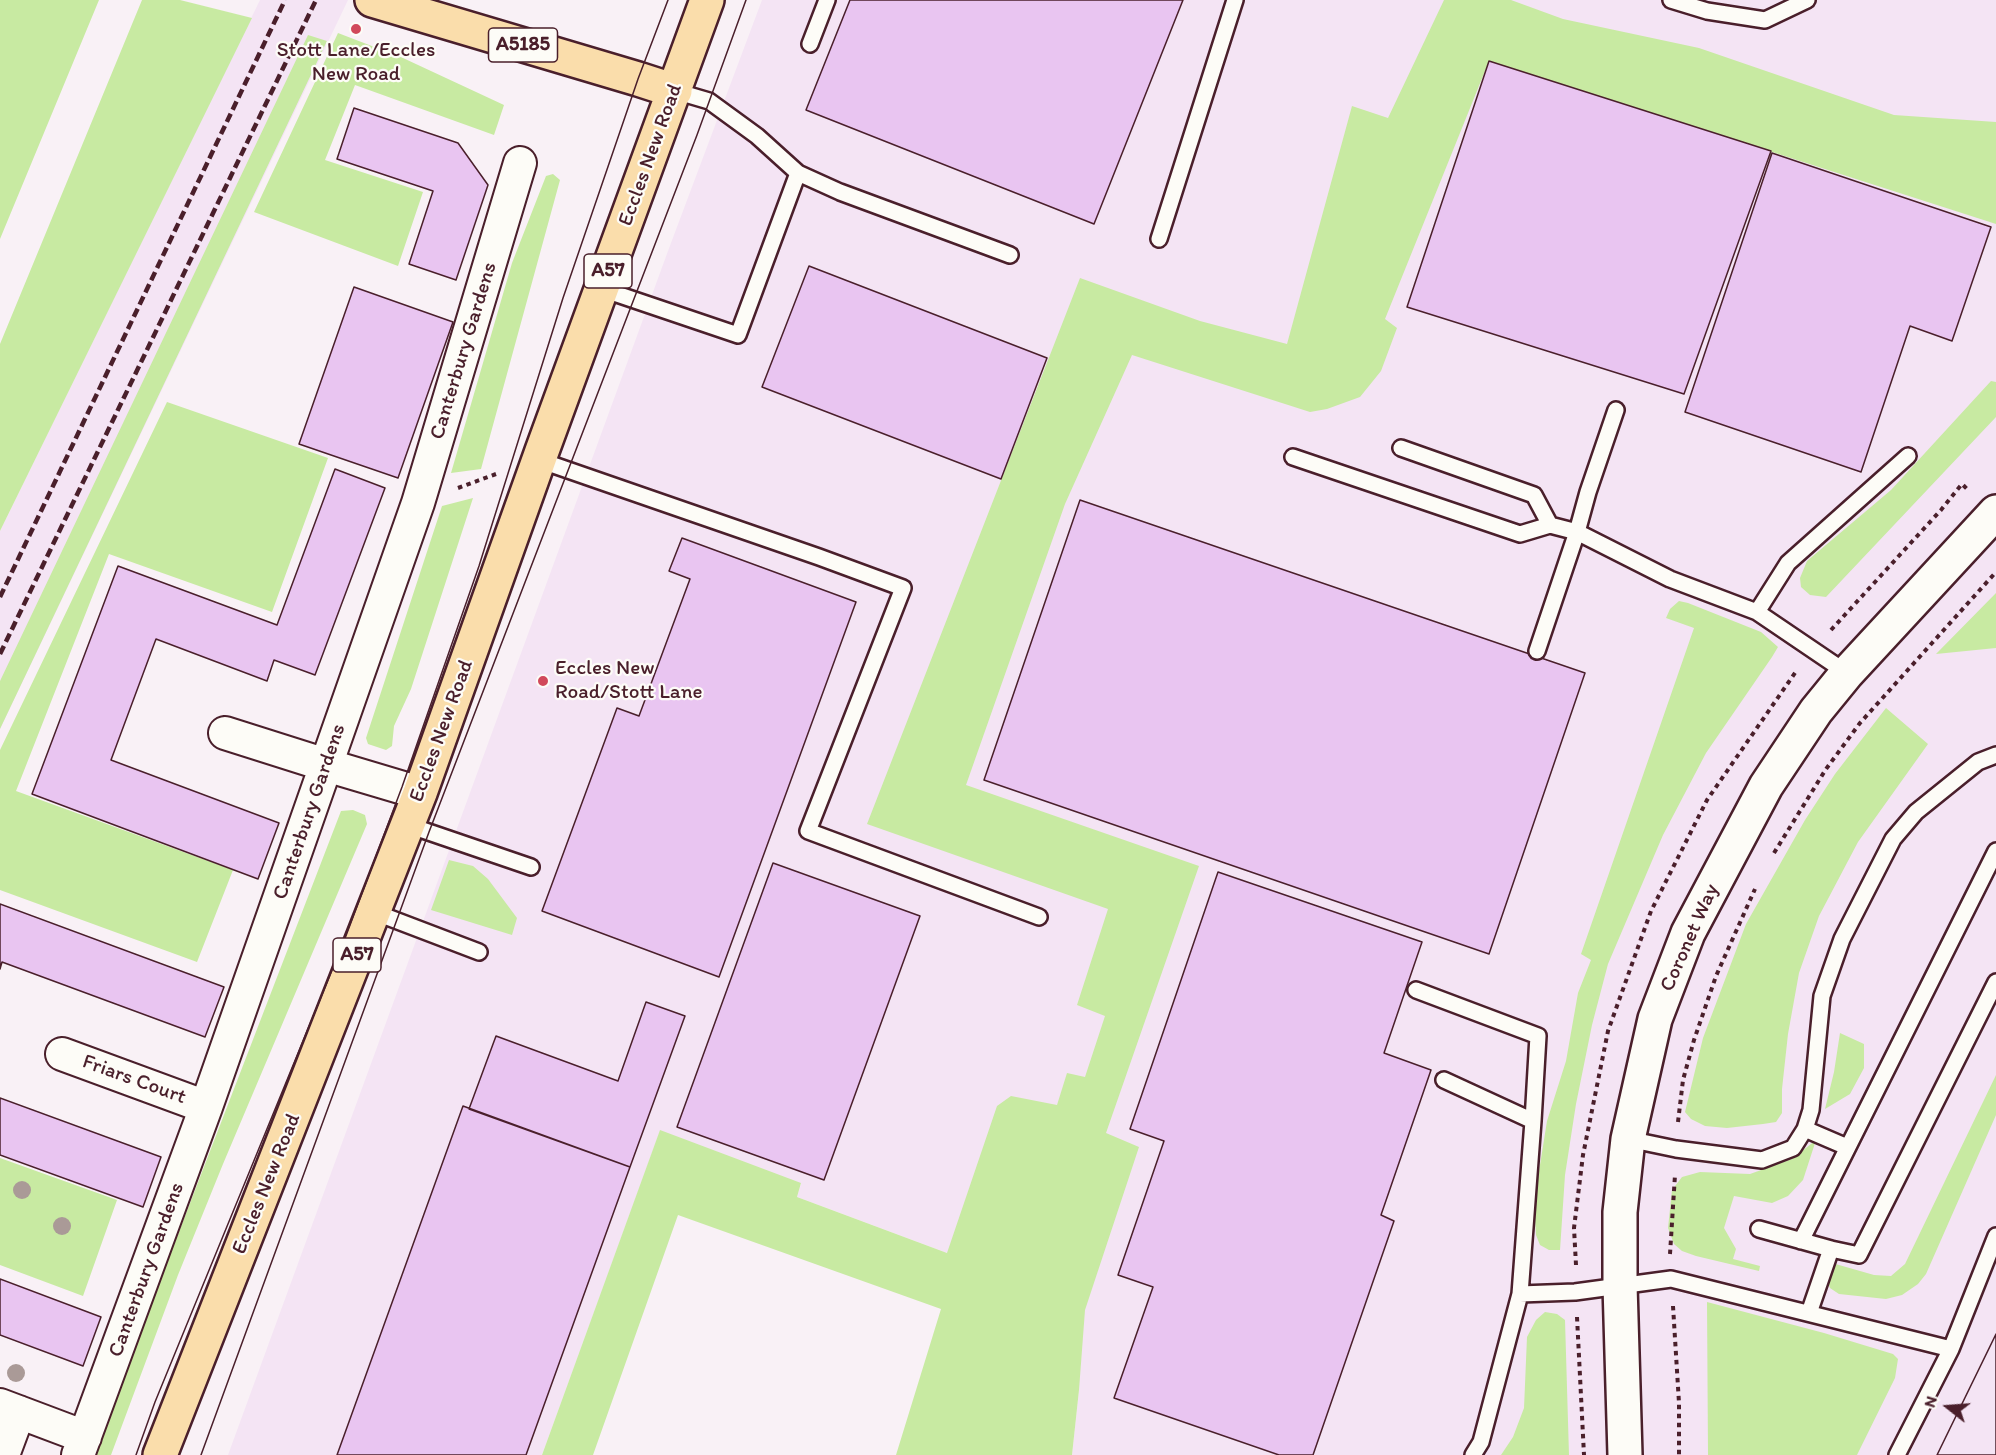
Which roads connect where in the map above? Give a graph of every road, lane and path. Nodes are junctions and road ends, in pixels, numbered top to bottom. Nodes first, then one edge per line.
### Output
1 (372, 0) edge
2 (707, 0) edge
3 (827, 0) edge
4 (1235, 0) edge
5 (1671, 0) edge
6 (1808, 0) edge
7 (810, 44) dead end
8 (675, 92) junction
9 (520, 163) dead end
10 (798, 172) junction
11 (1159, 239) dead end
12 (1010, 255) dead end
13 (602, 289) junction
14 (1616, 410) dead end
15 (1401, 448) dead end
16 (541, 456) junction
17 (1908, 456) dead end
18 (1293, 457) dead end
19 (1971, 493) dead end
20 (418, 503) junction
21 (1996, 512) edge
22 (1550, 525) junction
23 (1577, 532) junction
24 (1996, 572) edge
25 (1757, 612) junction
26 (1842, 617) dead end
27 (1537, 651) dead end
28 (1847, 673) junction
29 (225, 733) dead end
30 (1996, 755) edge
31 (326, 765) junction
32 (420, 793) junction
33 (408, 825) junction
34 (1996, 851) edge
35 (1773, 855) dead end
36 (531, 867) dead end
37 (1758, 883) dead end
38 (374, 912) junction
39 (1039, 917) dead end
40 (479, 952) dead end
41 (1996, 982) edge
42 (1416, 990) dead end
43 (62, 1054) dead end
44 (1444, 1080) dead end
45 (206, 1107) junction
46 (1533, 1121) junction
47 (1678, 1124) dead end
48 (1805, 1129) junction
49 (1628, 1139) junction
50 (1847, 1147) junction
51 (1674, 1187) dead end
52 (1759, 1229) dead end
53 (1996, 1236) edge
54 (1801, 1241) junction
55 (1831, 1249) junction
56 (1669, 1263) dead end
57 (1620, 1285) junction
58 (1520, 1294) junction
59 (1809, 1313) junction
60 (1674, 1315) dead end
61 (1578, 1341) dead end
62 (1951, 1349) junction
63 (10, 1408) edge
64 (82, 1446) edge
65 (3, 1455) edge
66 (160, 1455) edge
67 (1473, 1455) edge
68 (1584, 1455) edge
69 (1625, 1455) edge
70 (1679, 1455) edge
71 (1897, 1455) edge

1 - 8 main road, A5185
2 - 8 main road, Eccles New Road / A57
3 - 7 lane
4 - 11 lane
5 - 6 lane
8 - 10 lane
8 - 13 main road, Eccles New Road / A57
9 - 20 street, Canterbury Gardens
10 - 12 lane
10 - 13 lane
13 - 16 main road, Eccles New Road / A57
14 - 23 lane
15 - 22 lane
16 - 20 path
16 - 32 main road, Eccles New Road / A57
16 - 39 lane
17 - 25 lane
18 - 22 lane
19 - 26 path
20 - 31 street, Canterbury Gardens
21 - 28 street, Coronet Way
22 - 23 lane
23 - 25 lane
23 - 27 lane
24 - 35 path
25 - 28 lane
28 - 49 street, Coronet Way
29 - 31 street
30 - 48 lane
31 - 32 street
31 - 45 street, Canterbury Gardens
32 - 33 main road, Eccles New Road / A57
33 - 36 lane
33 - 38 main road, Eccles New Road / A57
34 - 50 lane
37 - 47 path
38 - 40 lane
38 - 66 main road, Eccles New Road / A57
41 - 55 lane
42 - 46 lane
43 - 45 street, Friars Court
44 - 46 lane
45 - 64 street, Canterbury Gardens
46 - 58 lane
48 - 49 lane
48 - 50 lane
49 - 57 street, Coronet Way
50 - 54 lane
51 - 56 path
52 - 54 lane
53 - 62 lane
54 - 55 lane
55 - 59 lane
57 - 58 lane
57 - 59 lane
57 - 69 street, Coronet Way
58 - 67 lane
59 - 62 lane
60 - 70 path
61 - 68 path
62 - 71 lane
63 - 64 street
63 - 65 street

